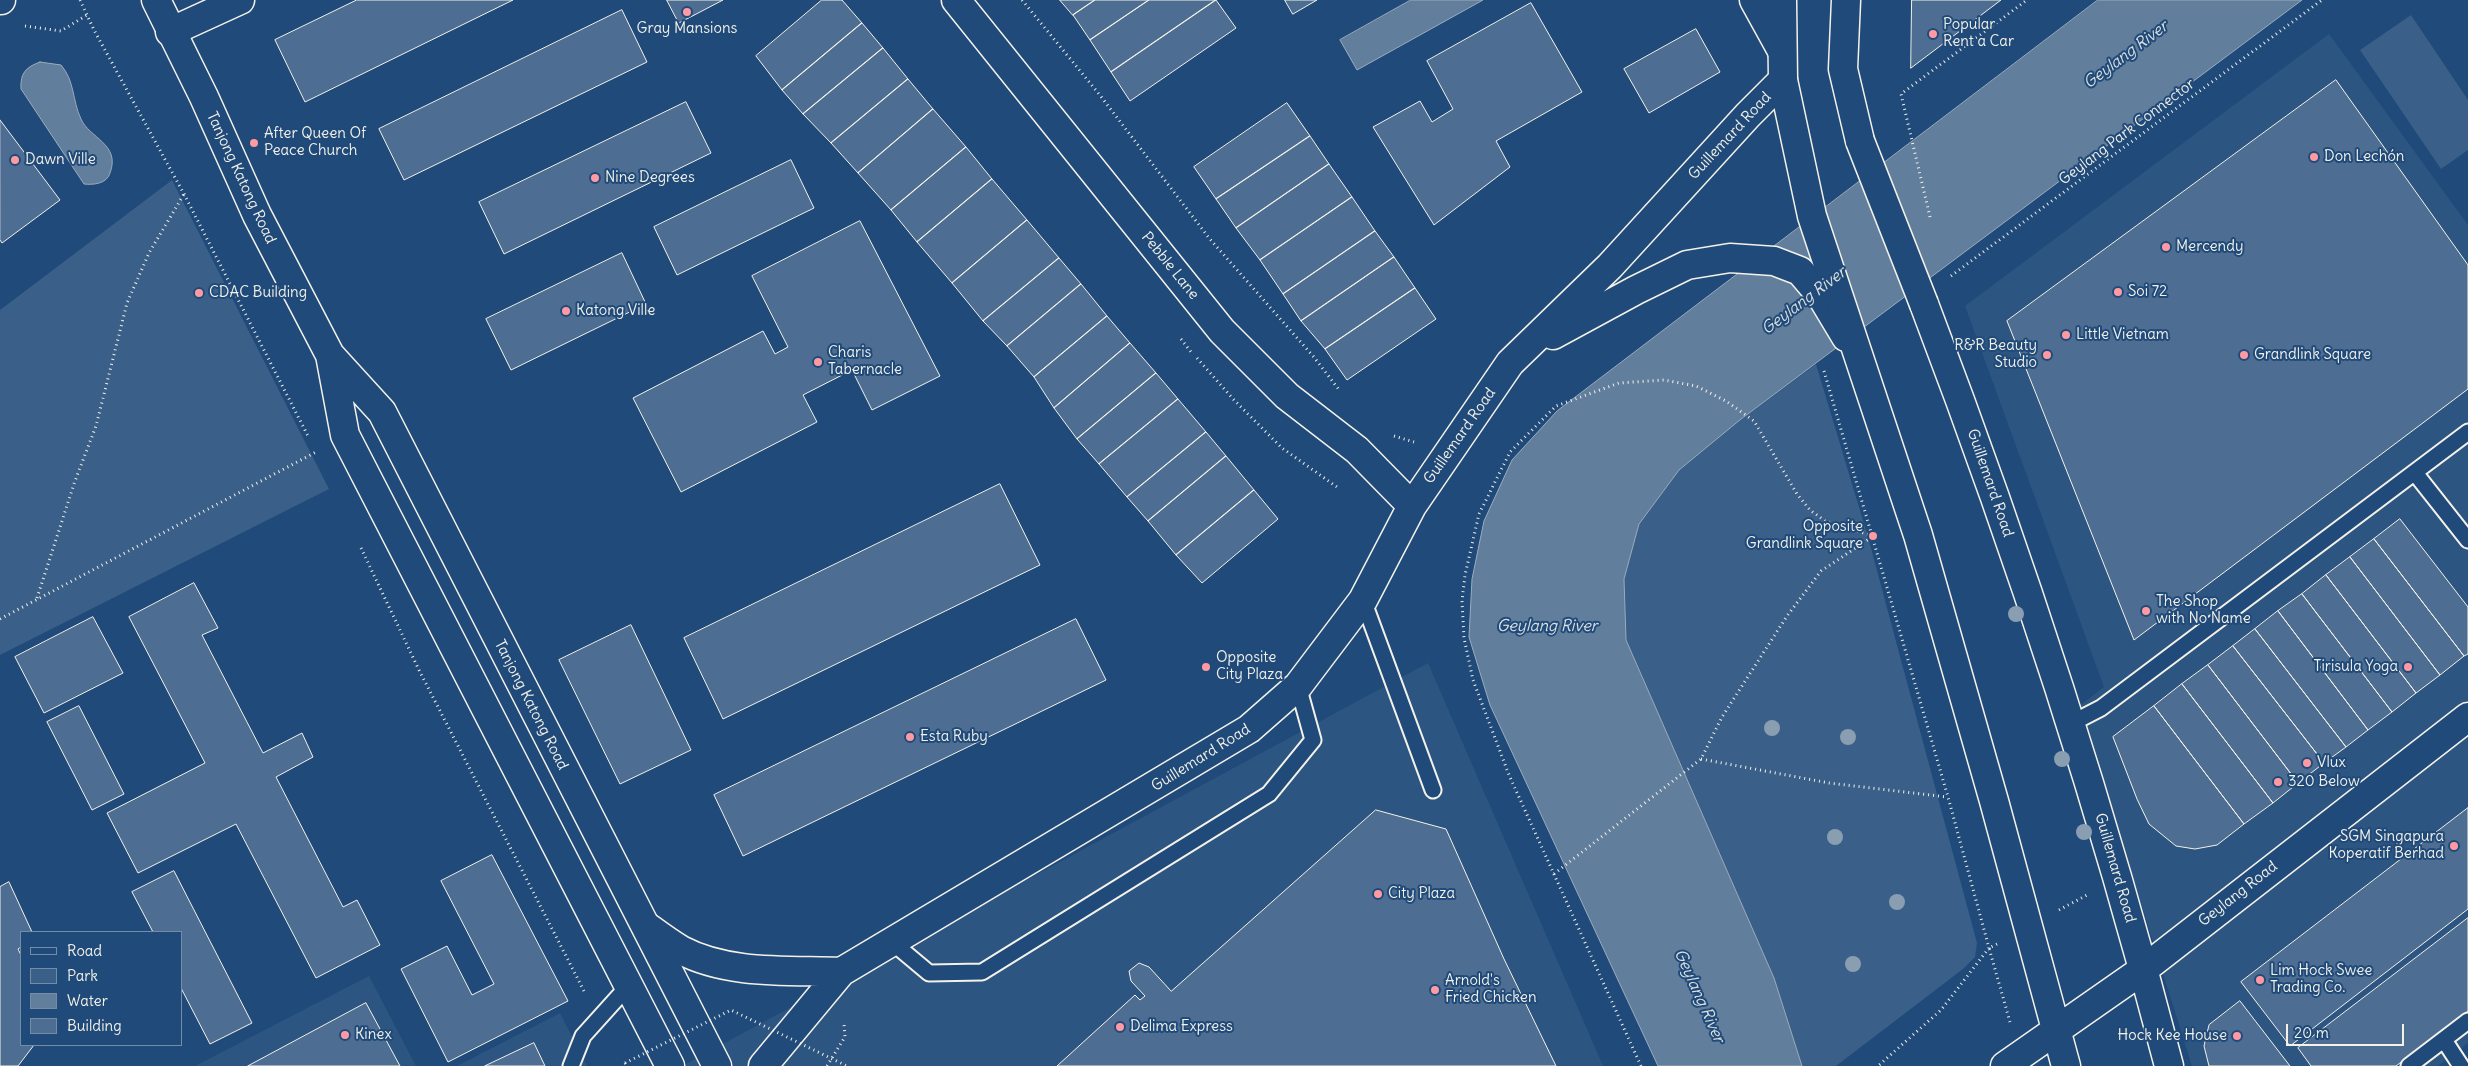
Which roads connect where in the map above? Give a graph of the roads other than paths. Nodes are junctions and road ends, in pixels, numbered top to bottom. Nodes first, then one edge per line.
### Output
1 (156, 0) edge
2 (240, 0) edge
3 (956, 0) edge
4 (1754, 0) edge
5 (1782, 0) edge
6 (1846, 0) edge
7 (170, 32) junction
8 (1781, 49) junction
9 (1783, 80) junction
10 (330, 354) junction
11 (1510, 363) junction
12 (1863, 366) junction
13 (2468, 432) edge
14 (2415, 473) junction
15 (1412, 506) junction
16 (2468, 540) edge
17 (1363, 600) junction
18 (1298, 686) junction
19 (2468, 718) edge
20 (2072, 723) junction
21 (1433, 790) dead end
22 (646, 926) junction
23 (892, 942) junction
24 (2144, 969) junction
25 (840, 972) junction
26 (628, 985) junction
27 (2468, 1021) edge
28 (2056, 1030) junction
29 (2444, 1040) junction
30 (571, 1066) edge
31 (670, 1066) edge
32 (717, 1066) edge
33 (763, 1066) edge
34 (2005, 1066) edge
35 (2066, 1066) edge
36 (2169, 1066) edge
37 (2409, 1066) edge
38 (2461, 1066) edge

1 - 7 main road, Tanjong Katong Road
2 - 7 main road
3 - 15 main road, Pebble Lane
4 - 8 main road
5 - 8 main road, Guillemard Road
6 - 20 main road, Guillemard Road, bridge
7 - 10 main road, Tanjong Katong Road
8 - 9 main road, Guillemard Road
9 - 11 main road, Guillemard Road
9 - 12 main road, Guillemard Road
10 - 22 main road, Tanjong Katong Road
10 - 26 main road, Tanjong Katong Road
11 - 12 main road, Guillemard Road
11 - 15 main road, Guillemard Road
12 - 28 main road, Guillemard Road
13 - 14 lane
14 - 16 lane
14 - 20 lane
15 - 17 main road, Guillemard Road
17 - 18 main road, Guillemard Road
17 - 21 lane
18 - 23 main road, Guillemard Road
18 - 23 lane
19 - 24 main road, Geylang Road
20 - 24 main road, Guillemard Road
22 - 25 main road
22 - 32 main road, Tanjong Katong Road
23 - 25 main road, Guillemard Road
24 - 28 main road, Geylang Road
24 - 36 main road, Guillemard Road
25 - 33 main road, Guillemard Road
26 - 30 lane
26 - 31 main road, Tanjong Katong Road
27 - 29 lane
28 - 34 main road, Geylang Road
28 - 35 main road, Guillemard Road
29 - 37 lane
29 - 38 lane

